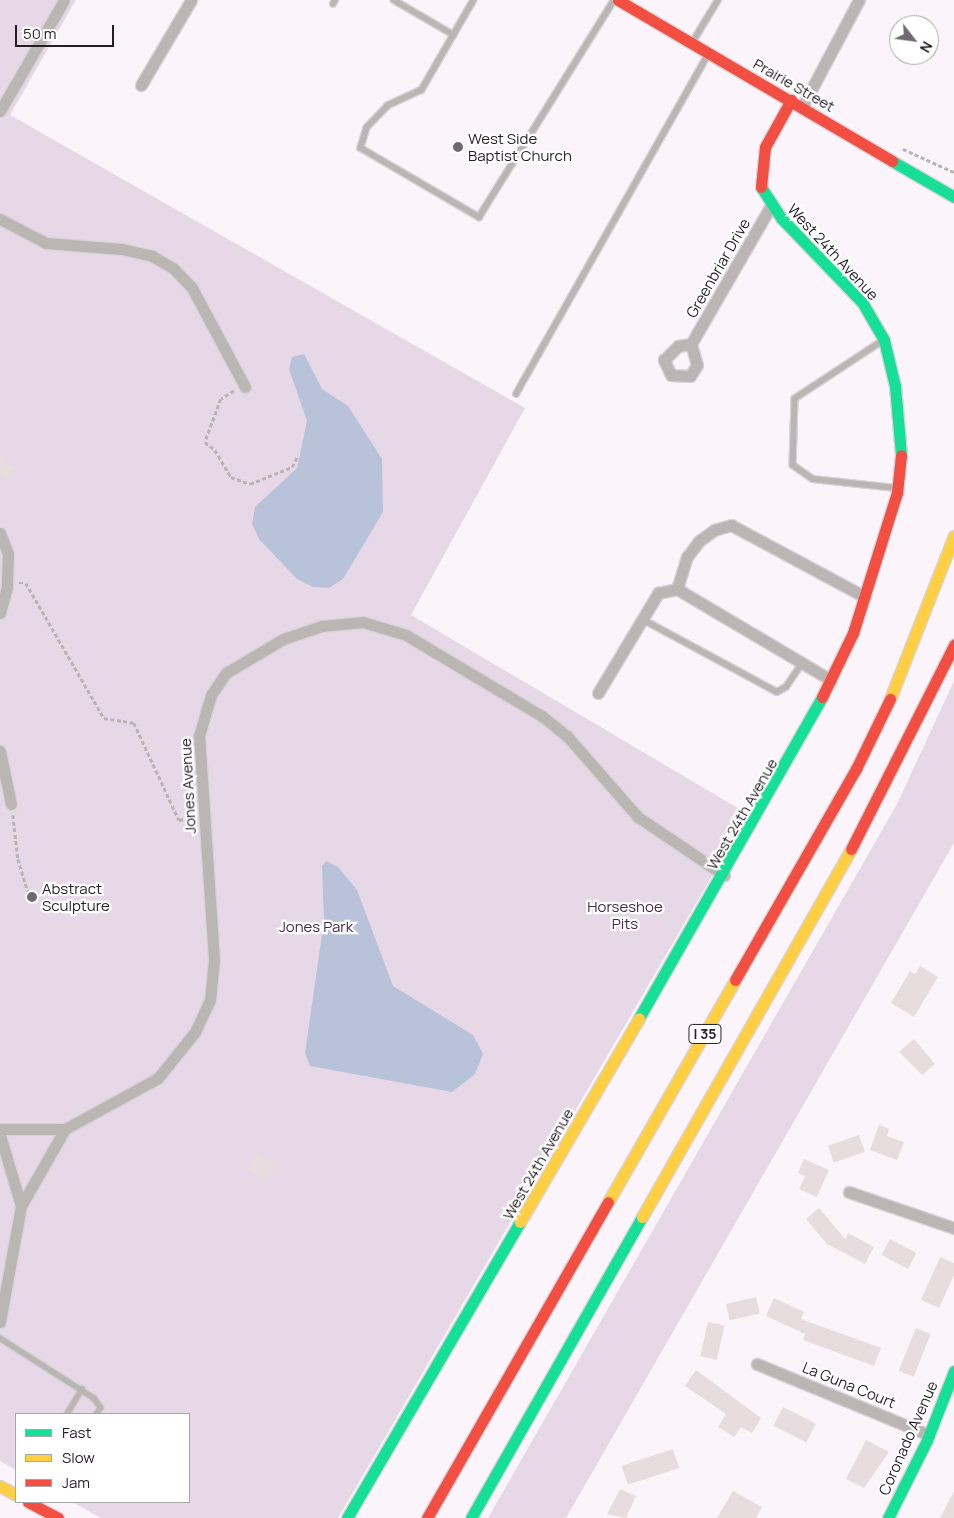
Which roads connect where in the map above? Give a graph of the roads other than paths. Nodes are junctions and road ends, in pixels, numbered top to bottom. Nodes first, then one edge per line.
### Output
1 (64, 0) edge
2 (190, 0) edge
3 (394, 0) edge
4 (474, 0) edge
5 (614, 0) edge
6 (618, 0) edge
7 (718, 0) edge
8 (859, 0) edge
9 (454, 35) junction
10 (692, 43) junction
11 (710, 53) junction
12 (141, 85) dead end
13 (791, 100) junction
14 (802, 106) junction
15 (0, 111) edge
16 (954, 197) edge
17 (770, 207) junction
18 (0, 219) edge
19 (884, 340) junction
20 (691, 344) dead end
21 (245, 387) road end
22 (516, 394) dead end
23 (897, 488) junction
24 (0, 533) edge
25 (954, 536) edge
26 (677, 589) junction
27 (865, 597) junction
28 (0, 613) edge
29 (641, 618) junction
30 (954, 645) edge
31 (802, 663) junction
32 (831, 680) junction
33 (598, 693) dead end
34 (0, 751) edge
35 (11, 804) road end
36 (724, 875) junction
37 (0, 1129) edge
38 (65, 1129) junction
39 (0, 1135) edge
40 (849, 1192) dead end
41 (21, 1206) junction
42 (954, 1228) edge
43 (0, 1322) edge
44 (0, 1338) edge
45 (757, 1364) dead end
46 (954, 1371) edge
47 (82, 1389) junction
48 (68, 1413) edge
49 (98, 1413) edge
50 (929, 1435) junction
51 (0, 1486) edge
52 (15, 1494) edge
53 (30, 1503) edge
54 (58, 1518) edge
55 (347, 1518) edge
56 (427, 1518) edge
57 (471, 1518) edge
58 (888, 1518) edge

1 - 15 street
2 - 12 street
3 - 9 lane
4 - 9 lane
5 - 9 lane
6 - 10 main road, Prairie Street
7 - 10 lane
8 - 14 street
10 - 11 main road, Prairie Street
11 - 13 main road, Prairie Street
11 - 22 lane
13 - 14 main road, Prairie Street
13 - 17 main road, West 24th Avenue
14 - 16 main road, Prairie Street
17 - 19 main road, West 24th Avenue
17 - 20 street, Greenbriar Drive
18 - 21 street
19 - 23 main road, West 24th Avenue
19 - 23 lane
23 - 27 main road, West 24th Avenue
24 - 28 street
25 - 56 main road, I 35
26 - 27 street
26 - 29 street
26 - 31 street
27 - 32 main road, West 24th Avenue
29 - 31 lane
29 - 33 street
30 - 57 main road, I 35
31 - 32 street
32 - 36 main road, West 24th Avenue
34 - 35 street
36 - 38 street, Jones Avenue
36 - 55 main road, West 24th Avenue
37 - 38 street
38 - 41 street
39 - 41 street
40 - 42 street
41 - 43 street
44 - 47 lane
45 - 50 street, La Guna Court
46 - 50 main road, Coronado Avenue
47 - 48 lane
47 - 49 lane
50 - 58 main road, Coronado Avenue
51 - 52 main road
53 - 54 main road

